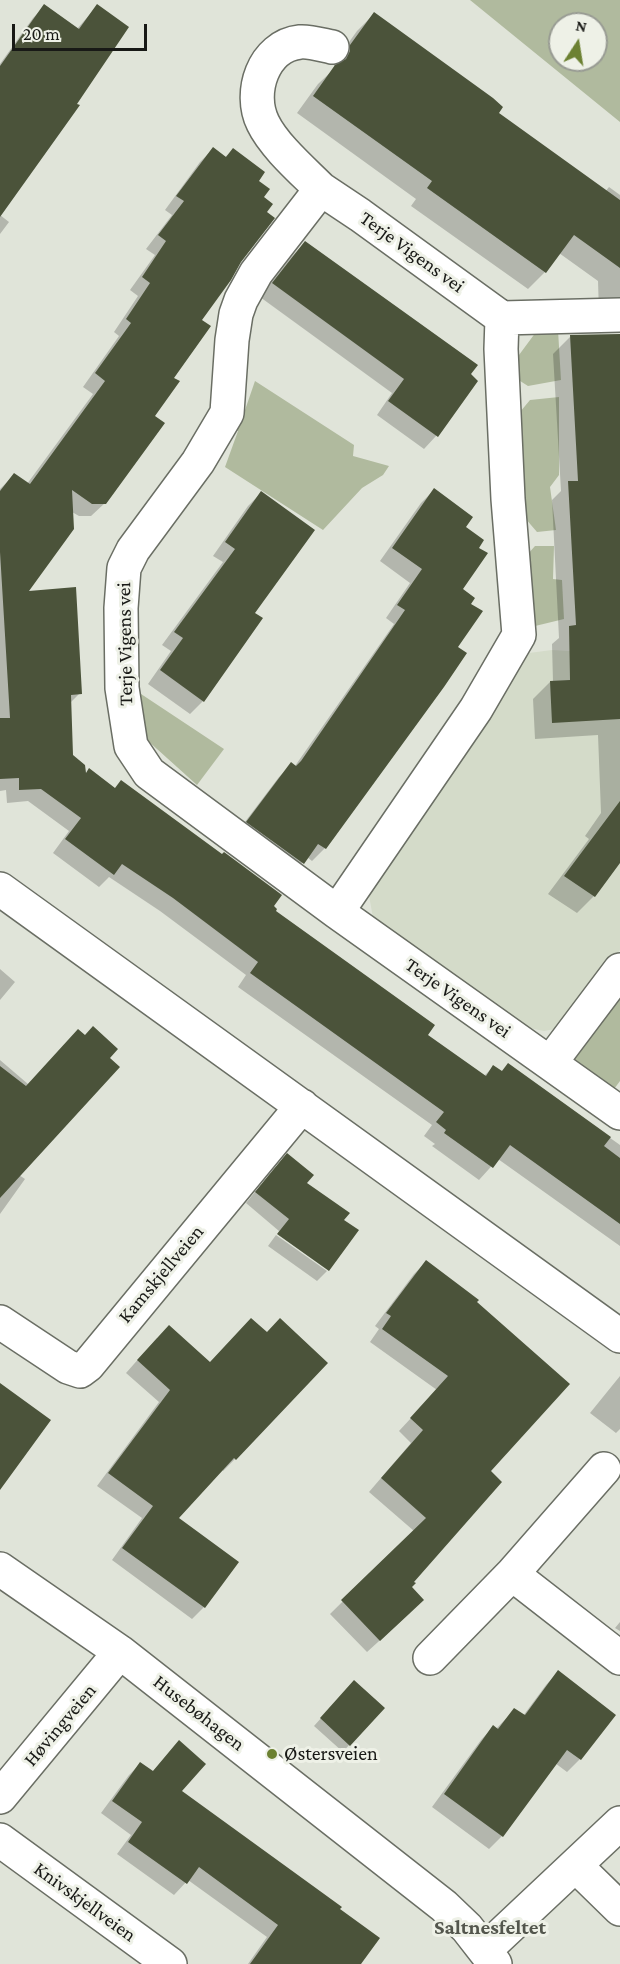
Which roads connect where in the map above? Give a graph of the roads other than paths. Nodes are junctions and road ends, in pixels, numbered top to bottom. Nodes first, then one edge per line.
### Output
1 (332, 47) dead end
2 (321, 189) junction
3 (620, 315) edge
4 (502, 318) junction
5 (0, 889) edge
6 (337, 912) junction
7 (620, 970) edge
8 (550, 1063) junction
9 (302, 1106) junction
10 (620, 1113) edge
11 (0, 1322) edge
12 (620, 1336) edge
13 (604, 1469) dead end
14 (0, 1569) edge
15 (512, 1574) junction
16 (120, 1652) junction
17 (430, 1658) dead end
18 (620, 1658) edge
19 (0, 1797) edge
20 (620, 1823) edge
21 (0, 1840) edge
22 (576, 1866) junction
23 (620, 1909) edge
24 (490, 1957) edge
25 (170, 1964) edge

1 - 2 street, Terje Vigens vei
2 - 4 street, Terje Vigens vei
2 - 6 street, Terje Vigens vei
3 - 4 street
4 - 6 street
5 - 9 street
6 - 8 street, Terje Vigens vei
7 - 8 street
8 - 10 street, Terje Vigens vei
9 - 11 street, Kamskjellveien
9 - 12 street
13 - 15 street
14 - 16 street, Husebøhagen
15 - 17 street
15 - 18 street
16 - 19 street, Høvingveien
16 - 24 street, Husebøhagen
20 - 22 street
21 - 25 street, Knivskjellveien
22 - 23 street
22 - 24 street

